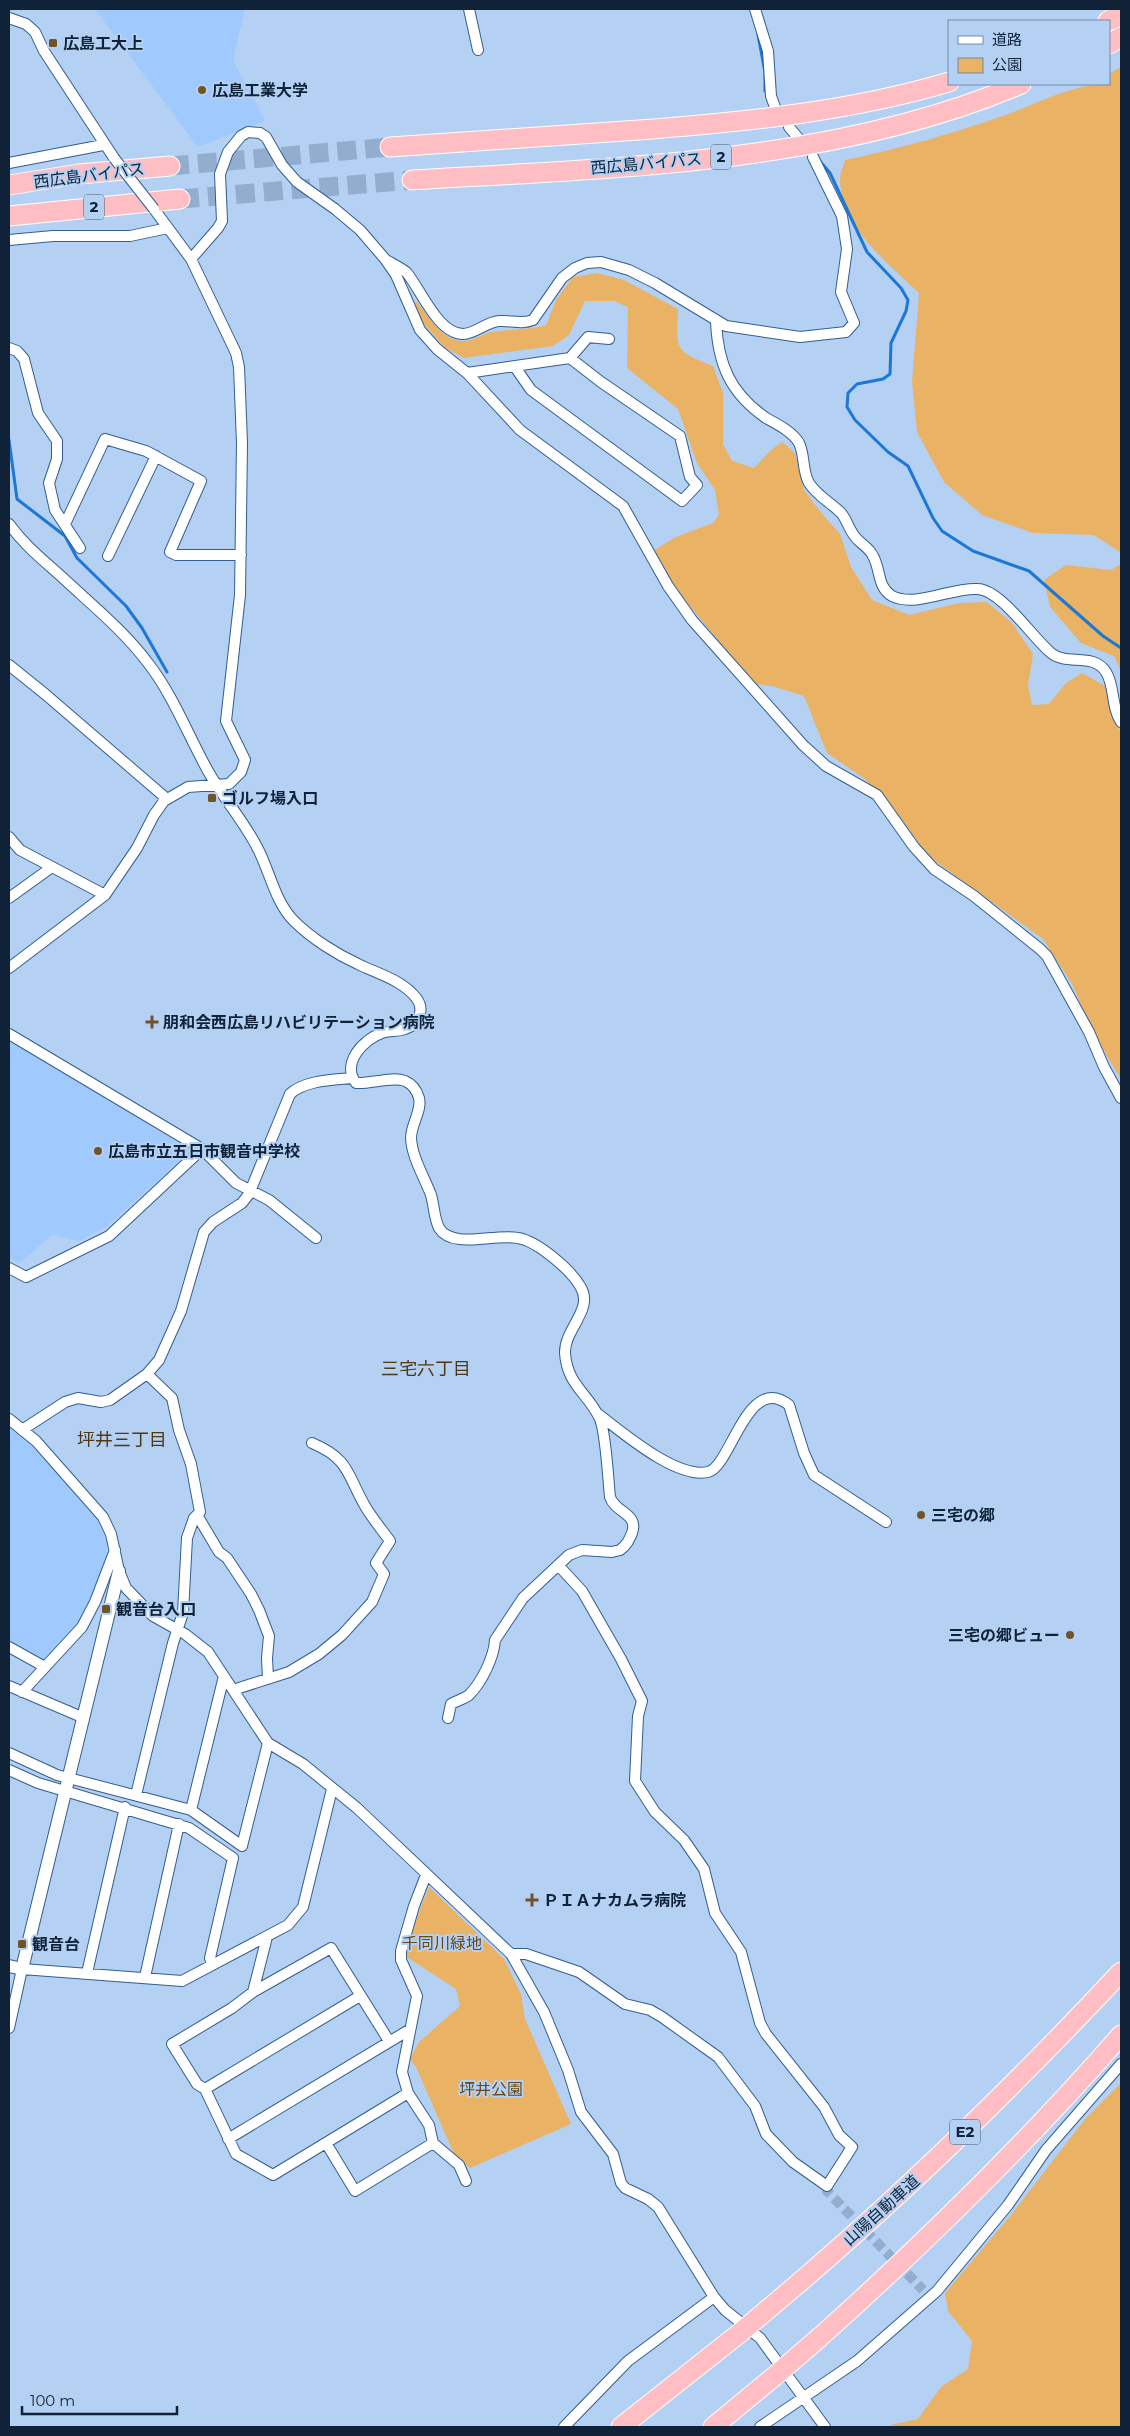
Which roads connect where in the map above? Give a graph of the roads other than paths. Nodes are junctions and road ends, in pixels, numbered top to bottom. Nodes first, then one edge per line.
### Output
1 (468, 9) edge
2 (755, 9) edge
3 (9, 18) edge
4 (1121, 37) edge
5 (1110, 43) edge
6 (478, 50) dead end
7 (948, 82) edge
8 (1018, 85) edge
9 (776, 110) dead end
10 (789, 127) dead end
11 (799, 139) dead end
12 (103, 145) junction
13 (390, 148) tunnel mouth
14 (813, 157) dead end
15 (9, 163) edge
16 (170, 166) tunnel mouth
17 (412, 180) tunnel mouth
18 (9, 185) edge
19 (180, 199) tunnel mouth
20 (9, 216) edge
21 (168, 228) junction
22 (9, 240) edge
23 (191, 259) junction
24 (385, 259) junction
25 (716, 322) junction
26 (609, 339) dead end
27 (9, 348) edge
28 (570, 358) junction
29 (515, 367) junction
30 (467, 373) junction
31 (156, 456) junction
32 (9, 524) edge
33 (65, 524) junction
34 (80, 548) dead end
35 (241, 555) junction
36 (108, 556) dead end
37 (9, 665) edge
38 (1121, 722) edge
39 (217, 786) junction
40 (167, 799) junction
41 (9, 837) edge
42 (52, 867) junction
43 (105, 895) junction
44 (9, 898) edge
45 (9, 968) edge
46 (9, 1034) edge
47 (353, 1078) junction
48 (1121, 1098) edge
49 (202, 1150) junction
50 (251, 1191) junction
51 (316, 1238) dead end
52 (9, 1268) edge
53 (147, 1374) junction
54 (597, 1413) junction
55 (9, 1419) edge
56 (22, 1430) junction
57 (312, 1443) dead end
58 (197, 1514) junction
59 (886, 1522) dead end
60 (115, 1549) junction
61 (558, 1564) junction
62 (119, 1572) junction
63 (178, 1630) junction
64 (9, 1647) edge
65 (45, 1667) junction
66 (224, 1676) junction
67 (268, 1678) junction
68 (9, 1686) edge
69 (233, 1690) junction
70 (22, 1692) junction
71 (84, 1718) junction
72 (448, 1718) dead end
73 (268, 1743) junction
74 (9, 1753) edge
75 (9, 1770) edge
76 (69, 1778) junction
77 (332, 1789) junction
78 (66, 1791) junction
79 (136, 1795) junction
80 (125, 1807) junction
81 (191, 1810) junction
82 (180, 1824) junction
83 (426, 1875) junction
84 (267, 1937) junction
85 (511, 1954) junction
86 (212, 1965) junction
87 (15, 1968) edge
88 (1121, 1972) edge
89 (87, 1973) junction
90 (145, 1977) junction
91 (253, 1992) junction
92 (360, 1996) junction
93 (9, 2028) edge
94 (409, 2030) junction
95 (1121, 2035) edge
96 (389, 2041) junction
97 (1121, 2064) edge
98 (205, 2089) junction
99 (408, 2093) junction
100 (228, 2139) junction
101 (326, 2143) junction
102 (433, 2143) junction
103 (466, 2182) dead end
104 (714, 2297) junction
105 (803, 2396) junction
106 (564, 2427) edge
107 (621, 2427) edge
108 (713, 2427) edge
109 (760, 2427) edge
110 (825, 2427) edge

1 - 6 street
2 - 9 street
3 - 12 street
4 - 5 highway
7 - 13 highway, 西広島バイパス / 2
8 - 17 highway, 西広島バイパス / 2
10 - 11 street
12 - 15 street
12 - 21 street, bridge
14 - 25 street
16 - 18 highway, 西広島バイパス / 2
19 - 20 highway, 西広島バイパス / 2
21 - 22 street
21 - 23 street
23 - 24 street
23 - 35 street
24 - 25 street
24 - 30 street
25 - 38 street
26 - 28 street
27 - 33 street
28 - 29 street
28 - 29 street
29 - 30 street
30 - 48 street
31 - 33 street
31 - 35 street
31 - 36 street
32 - 39 street
33 - 34 street
35 - 39 street
37 - 40 street
39 - 40 street
39 - 47 street
40 - 43 street
41 - 42 street
42 - 43 street
42 - 44 street
43 - 45 street
46 - 49 street
47 - 50 street
47 - 54 street
49 - 50 street
49 - 52 street
50 - 51 street
50 - 53 street
53 - 56 street
53 - 58 street
54 - 59 street
54 - 61 street
55 - 56 street
56 - 60 street
57 - 67 street
58 - 63 street
58 - 67 street
60 - 62 street
60 - 65 street
61 - 72 street
61 - 85 street
62 - 63 street
62 - 71 street
63 - 66 street
63 - 79 street
64 - 65 street
65 - 70 street
66 - 69 street
66 - 81 street
67 - 69 street
68 - 70 street
69 - 73 street
70 - 71 street
71 - 76 street
73 - 77 street
73 - 81 street
74 - 76 street
75 - 78 street
76 - 78 street
76 - 79 street
77 - 83 street
77 - 84 street
78 - 80 street
78 - 87 street
79 - 81 street
80 - 82 street
80 - 89 street
82 - 86 street
82 - 90 street
83 - 85 street
83 - 94 street
84 - 86 street
84 - 91 street
85 - 104 street
86 - 90 street
87 - 89 street
87 - 93 street
88 - 107 highway, 山陽自動車道 / E2, bridge
89 - 90 street
91 - 92 street
91 - 98 street
92 - 96 street
92 - 98 street
94 - 96 street
94 - 99 street
95 - 108 highway, bridge
96 - 100 street
97 - 105 street
98 - 100 street
99 - 101 street
99 - 102 street
100 - 101 street
101 - 102 street
102 - 103 street
104 - 105 street
104 - 106 street
105 - 109 street
105 - 110 street

